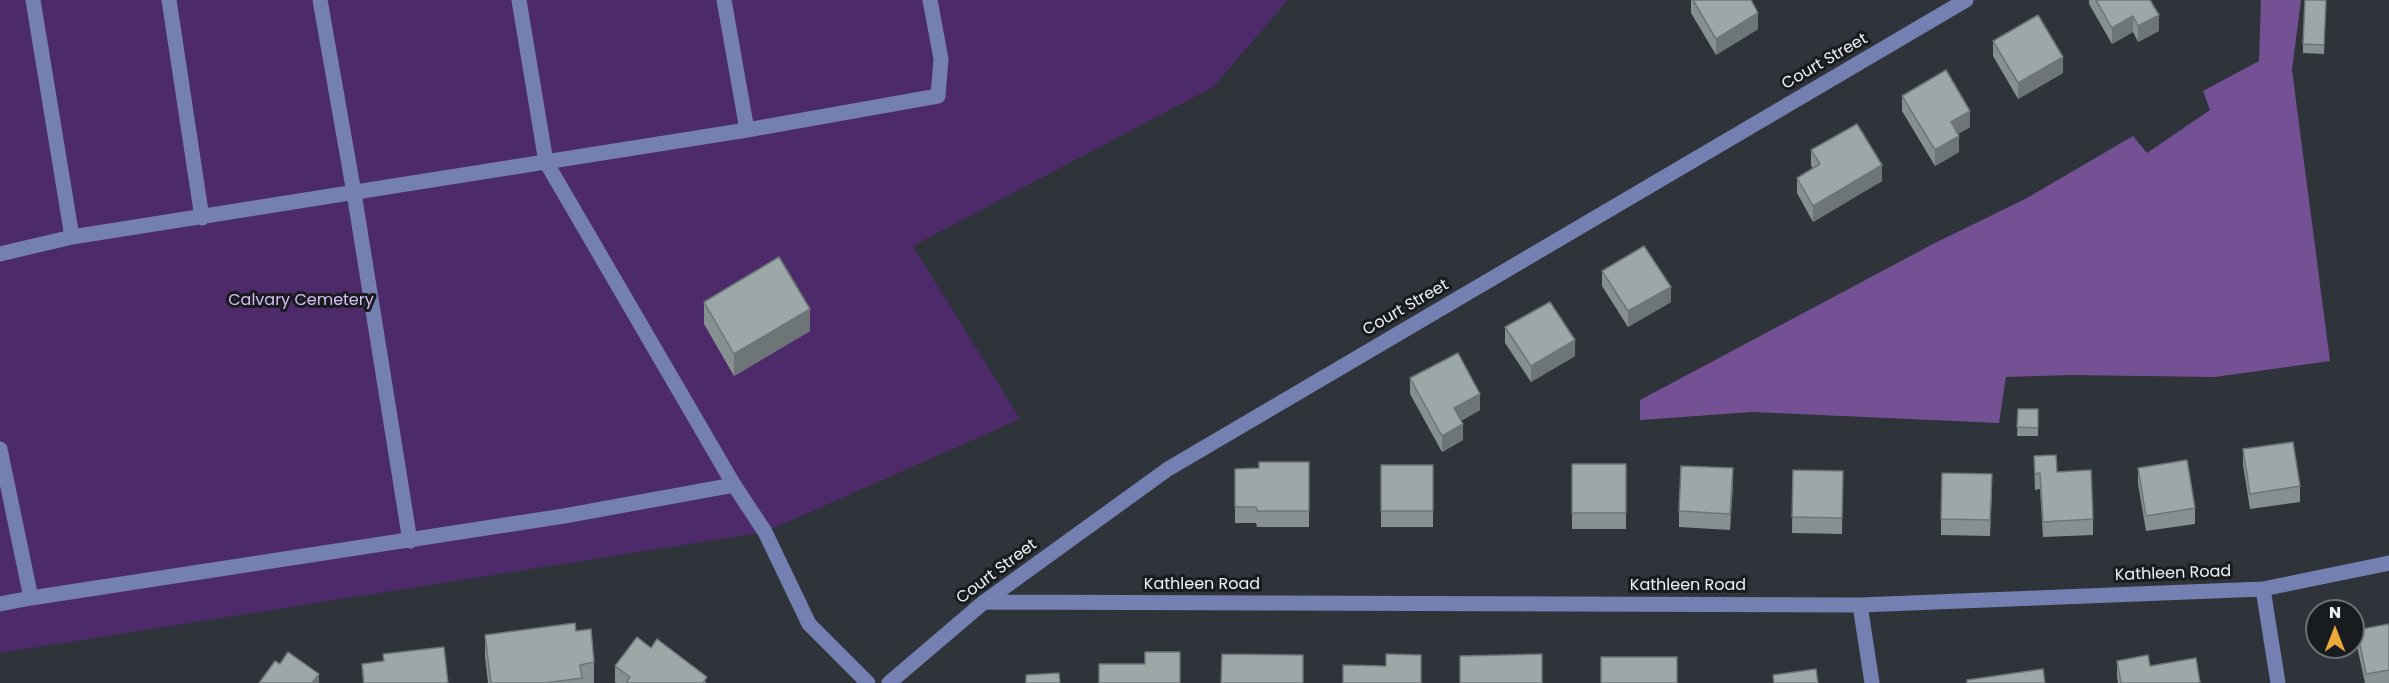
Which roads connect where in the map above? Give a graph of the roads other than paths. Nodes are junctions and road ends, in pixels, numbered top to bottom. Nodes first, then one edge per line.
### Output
1 (33, 0) edge
2 (169, 0) edge
3 (320, 0) edge
4 (519, 0) edge
5 (724, 0) edge
6 (930, 0) edge
7 (1966, 0) edge
8 (747, 130) junction
9 (546, 162) junction
10 (354, 193) junction
11 (202, 218) junction
12 (72, 237) junction
13 (0, 254) edge
14 (0, 449) edge
15 (734, 484) junction
16 (410, 541) junction
17 (2389, 563) edge
18 (2263, 589) junction
19 (31, 598) junction
20 (984, 602) junction
21 (0, 604) edge
22 (1860, 605) junction
23 (868, 683) edge
24 (889, 683) edge
25 (1872, 683) edge
26 (2278, 683) edge

1 - 12 street
2 - 11 street
3 - 10 street
4 - 9 street
5 - 8 street
6 - 8 street
7 - 20 street, Court Street
8 - 9 street
9 - 10 street
9 - 15 street
10 - 11 street
10 - 16 street
11 - 12 street
12 - 13 street
14 - 19 street
15 - 16 street
15 - 23 street
16 - 19 street
17 - 18 street, Kathleen Road
18 - 22 street, Kathleen Road
18 - 26 street
19 - 21 street
20 - 22 street, Kathleen Road
20 - 24 street, Court Street
22 - 25 street

